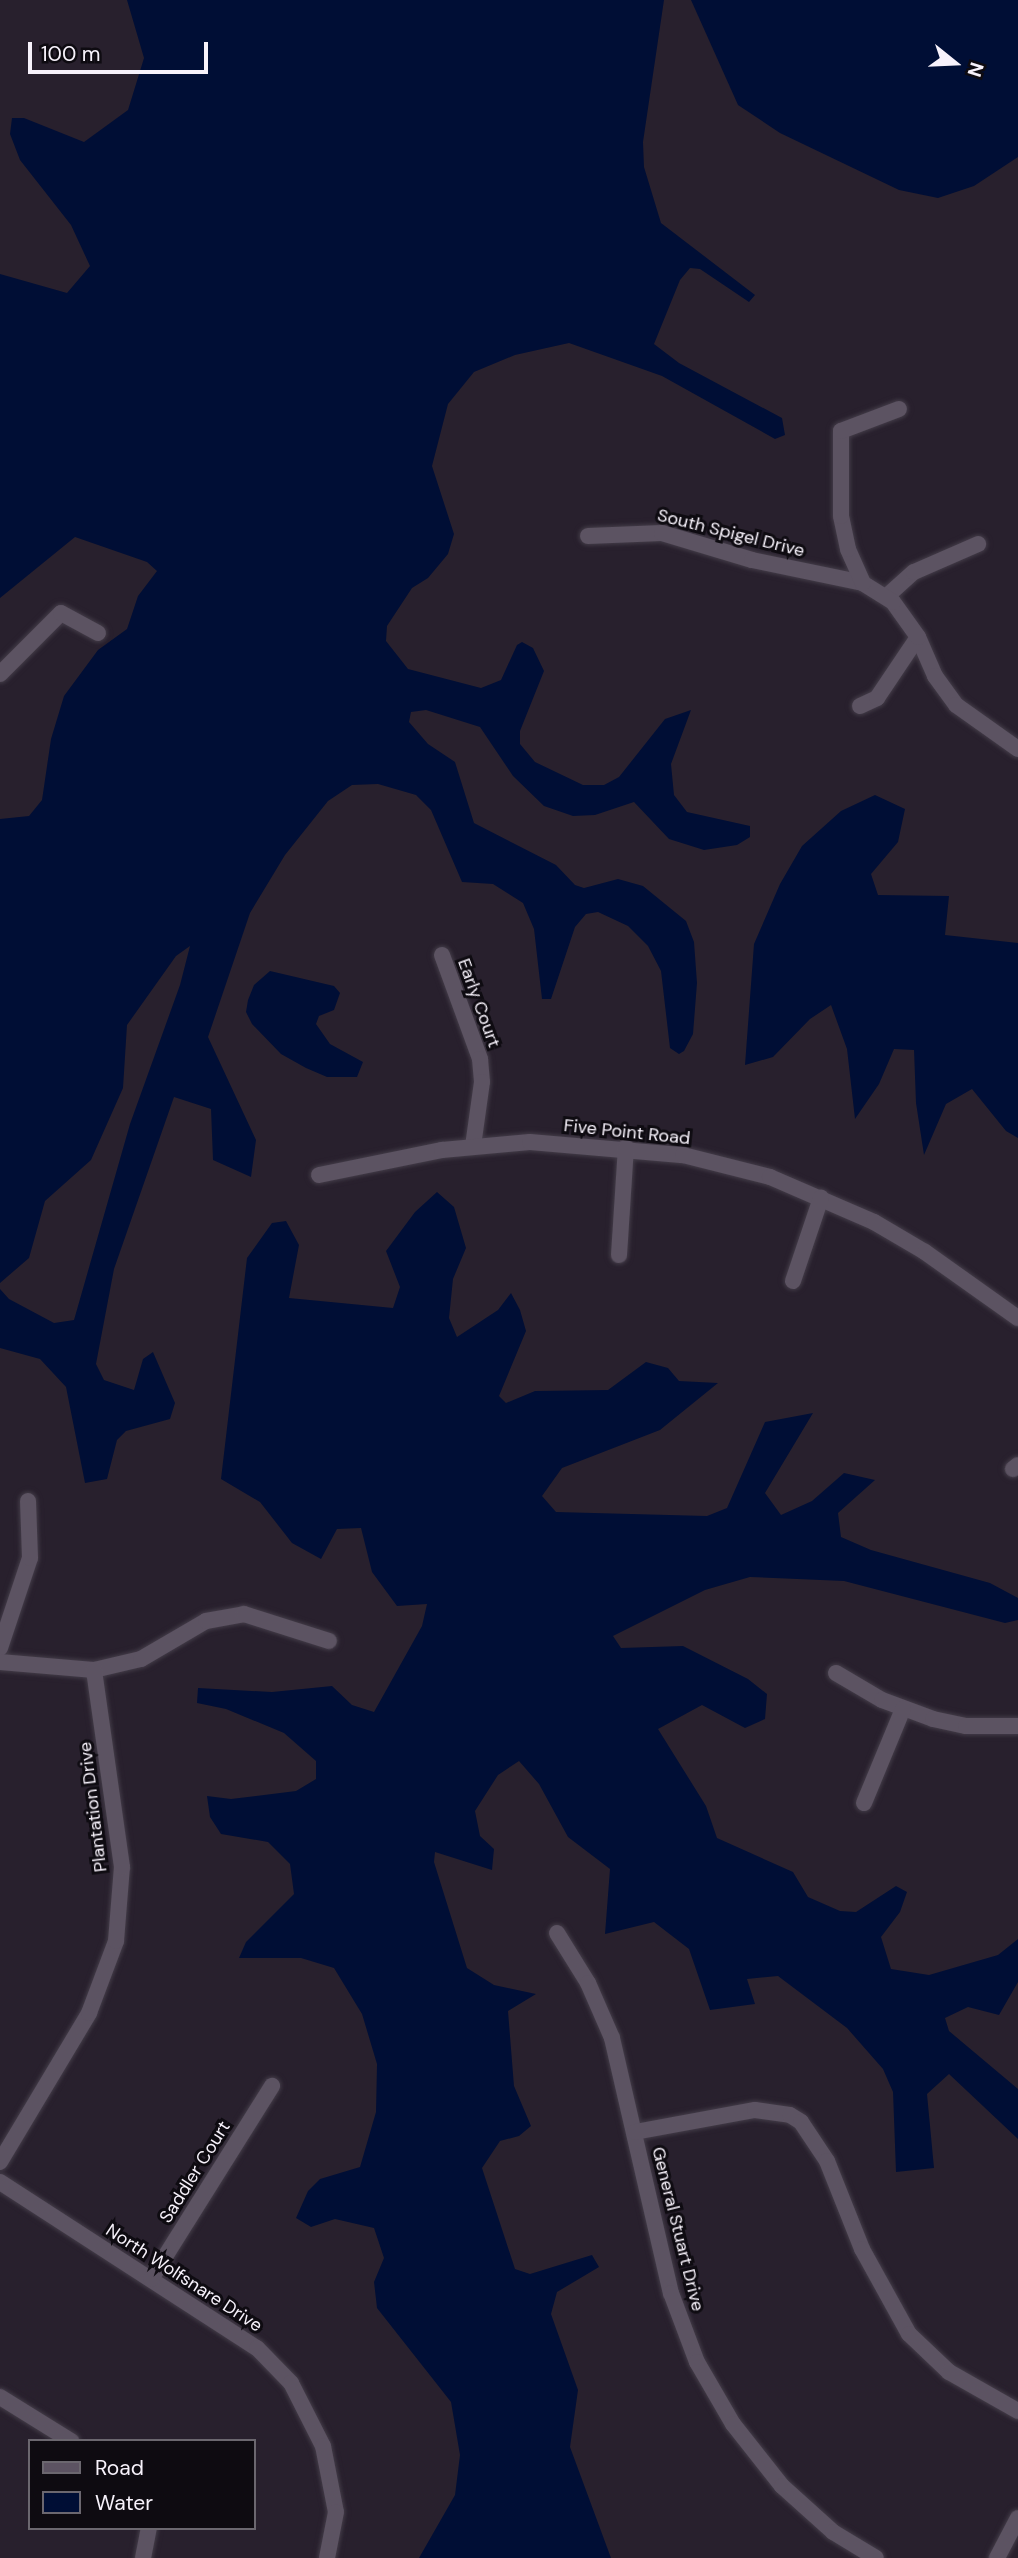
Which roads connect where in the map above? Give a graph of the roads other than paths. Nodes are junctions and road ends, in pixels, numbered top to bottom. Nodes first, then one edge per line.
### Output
1 (899, 410) dead end
2 (588, 536) dead end
3 (978, 544) dead end
4 (863, 583) junction
5 (887, 596) junction
6 (98, 633) dead end
7 (919, 637) junction
8 (0, 674) edge
9 (860, 706) dead end
10 (1018, 749) edge
11 (442, 955) dead end
12 (473, 1146) junction
13 (626, 1147) junction
14 (319, 1175) dead end
15 (821, 1198) junction
16 (619, 1255) dead end
17 (793, 1281) dead end
18 (1018, 1318) edge
19 (28, 1501) dead end
20 (329, 1641) dead end
21 (0, 1648) edge
22 (0, 1662) edge
23 (94, 1670) junction
24 (836, 1673) dead end
25 (903, 1709) junction
26 (1018, 1726) edge
27 (864, 1803) dead end
28 (556, 1933) dead end
29 (272, 2086) dead end
30 (635, 2132) junction
31 (0, 2162) edge
32 (0, 2182) edge
33 (151, 2279) junction
34 (0, 2397) edge
35 (1018, 2411) edge
36 (68, 2439) edge
37 (1018, 2518) edge
38 (149, 2530) edge
39 (143, 2558) edge
40 (327, 2558) edge
41 (876, 2558) edge
42 (997, 2558) edge

1 - 4 street
2 - 4 street, South Spigel Drive
3 - 5 street
4 - 5 street, South Spigel Drive
5 - 7 street, South Spigel Drive
6 - 8 street
7 - 9 street
7 - 10 street, South Spigel Drive
11 - 12 street, Early Court
12 - 13 street, Five Point Road
12 - 14 street, Five Point Road
13 - 15 street, Five Point Road
13 - 16 street
15 - 17 street
15 - 18 street, Five Point Road
19 - 21 street
20 - 23 street
22 - 23 street
23 - 31 street, Plantation Drive
24 - 25 street
25 - 26 street
25 - 27 street
28 - 30 street, General Stuart Drive
29 - 33 street, Saddler Court
30 - 35 street
30 - 41 street, General Stuart Drive
32 - 33 street, North Wolfsnare Drive
33 - 40 street, North Wolfsnare Drive
34 - 36 street
37 - 42 street
38 - 39 street

